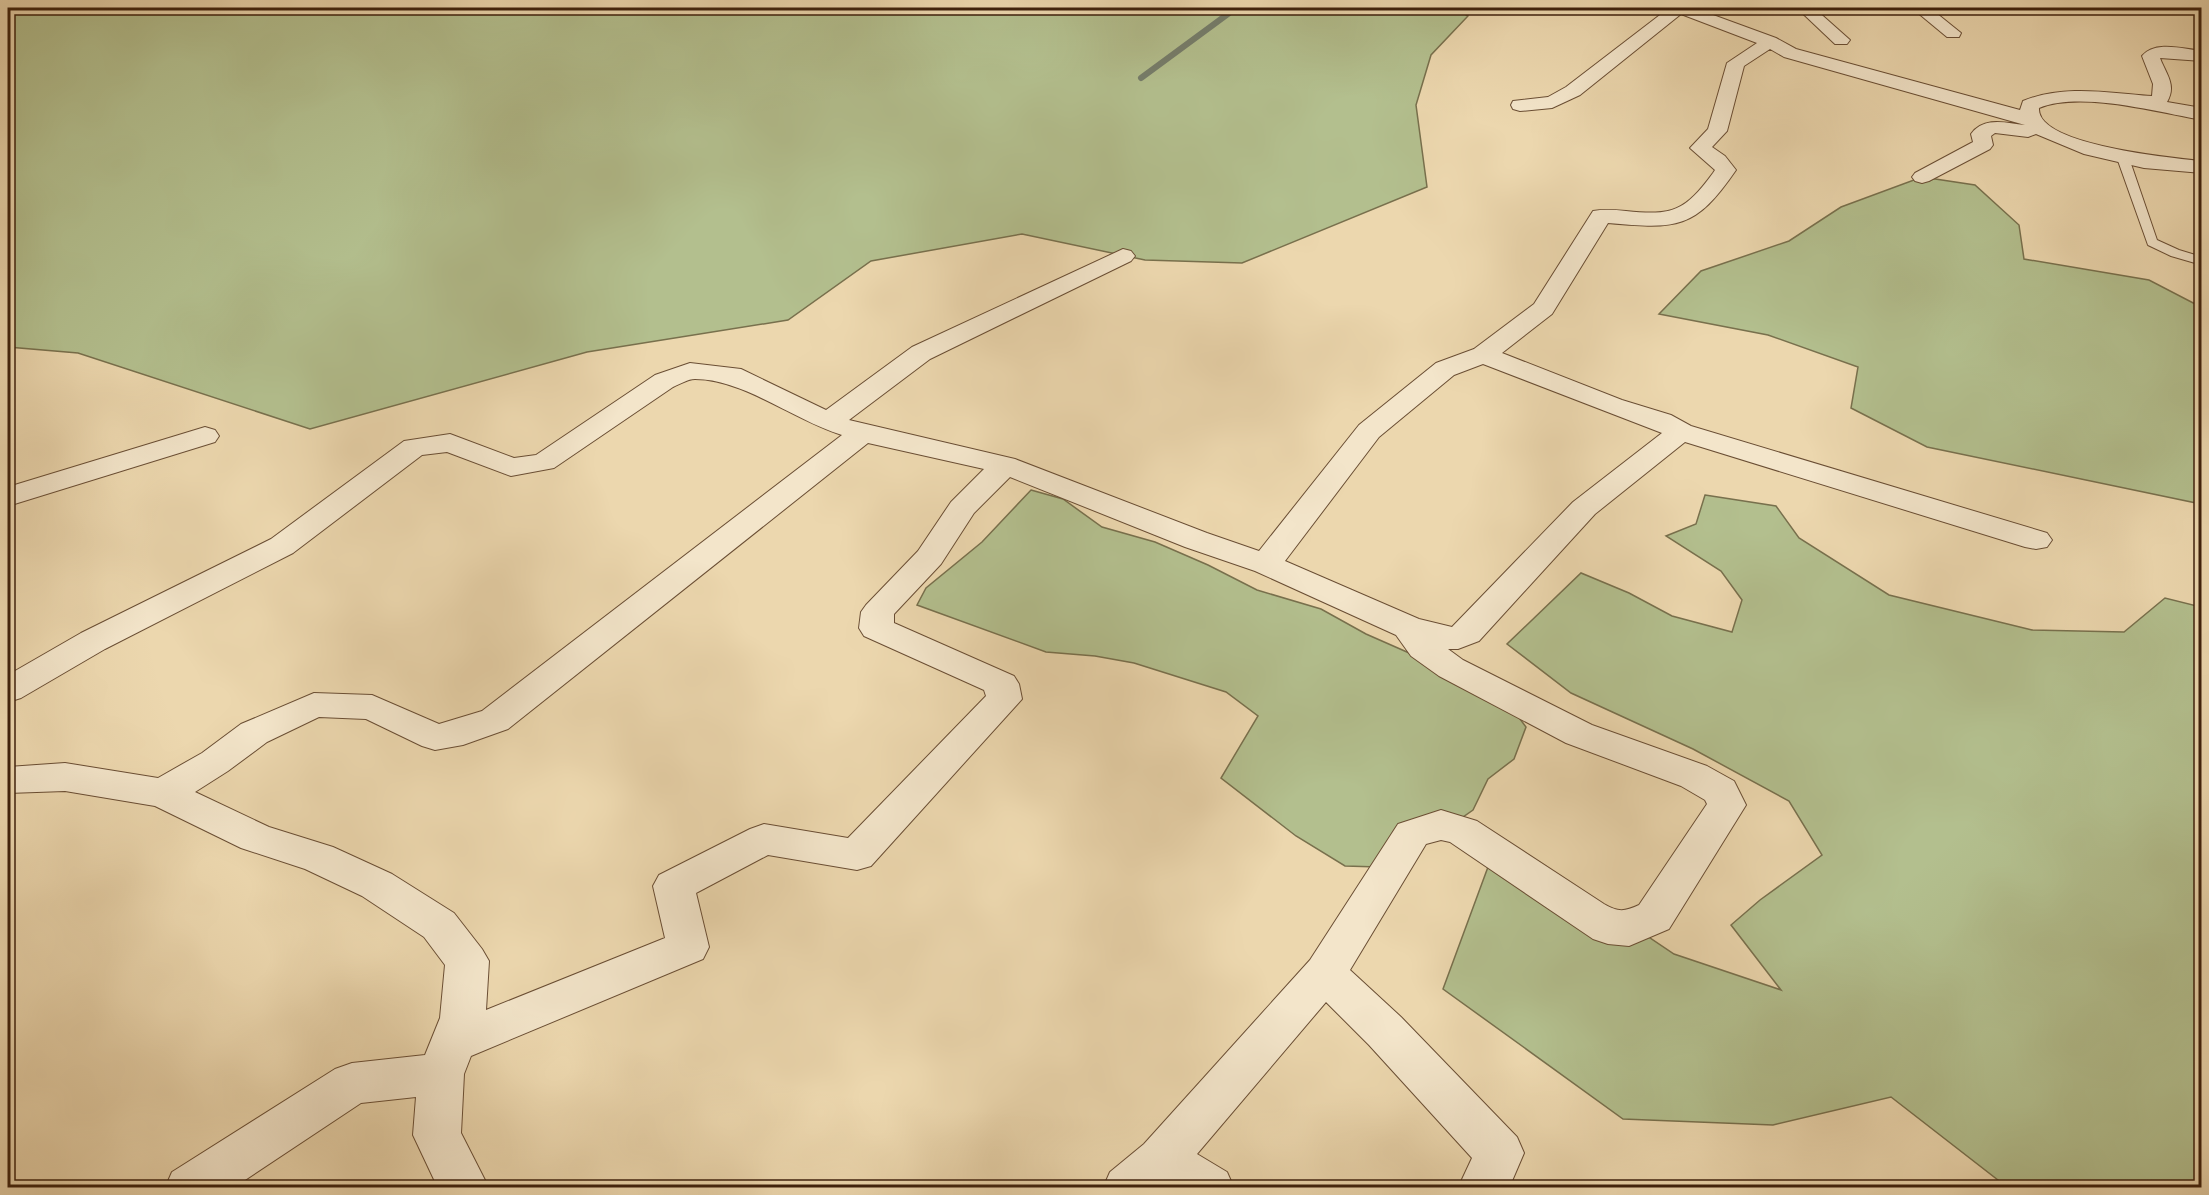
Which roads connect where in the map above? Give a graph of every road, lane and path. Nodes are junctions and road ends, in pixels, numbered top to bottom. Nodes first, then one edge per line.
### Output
1 (1680, 8) edge
2 (1804, 8) edge
3 (1920, 8) edge
4 (1953, 33) dead end
5 (1841, 40) dead end
6 (1770, 42) junction
7 (2202, 56) edge
8 (2115, 99) junction
9 (1520, 105) dead end
10 (2202, 114) edge
11 (2031, 119) junction
12 (2049, 133) junction
13 (2123, 158) junction
14 (2202, 167) edge
15 (1922, 177) dead end
16 (1123, 256) dead end
17 (2202, 261) edge
18 (1483, 355) junction
19 (828, 422) junction
20 (1681, 432) junction
21 (863, 434) junction
22 (205, 436) dead end
23 (1005, 465) junction
24 (8, 496) edge
25 (2036, 540) dead end
26 (1266, 564) junction
27 (1407, 627) junction
28 (8, 690) edge
29 (8, 780) edge
30 (163, 793) junction
31 (1325, 973) junction
32 (447, 1059) junction
33 (1144, 1174) edge
34 (190, 1188) edge
35 (464, 1188) edge
36 (1209, 1188) edge
37 (1482, 1188) edge

1 - 6 street
1 - 9 street
2 - 5 street
3 - 4 street
6 - 11 street
6 - 18 street
7 - 8 street
8 - 10 street
8 - 11 street
11 - 12 street
12 - 13 street
12 - 15 street
13 - 14 street
13 - 17 lane
16 - 19 street
18 - 20 street
18 - 26 street
19 - 21 street
19 - 28 street
20 - 25 street
20 - 27 street
21 - 23 street
21 - 30 street
22 - 24 street
23 - 26 street
23 - 32 street
26 - 27 street
27 - 31 street
29 - 30 street
30 - 32 street
31 - 33 street
31 - 37 street
32 - 34 street
32 - 35 street
33 - 36 street

